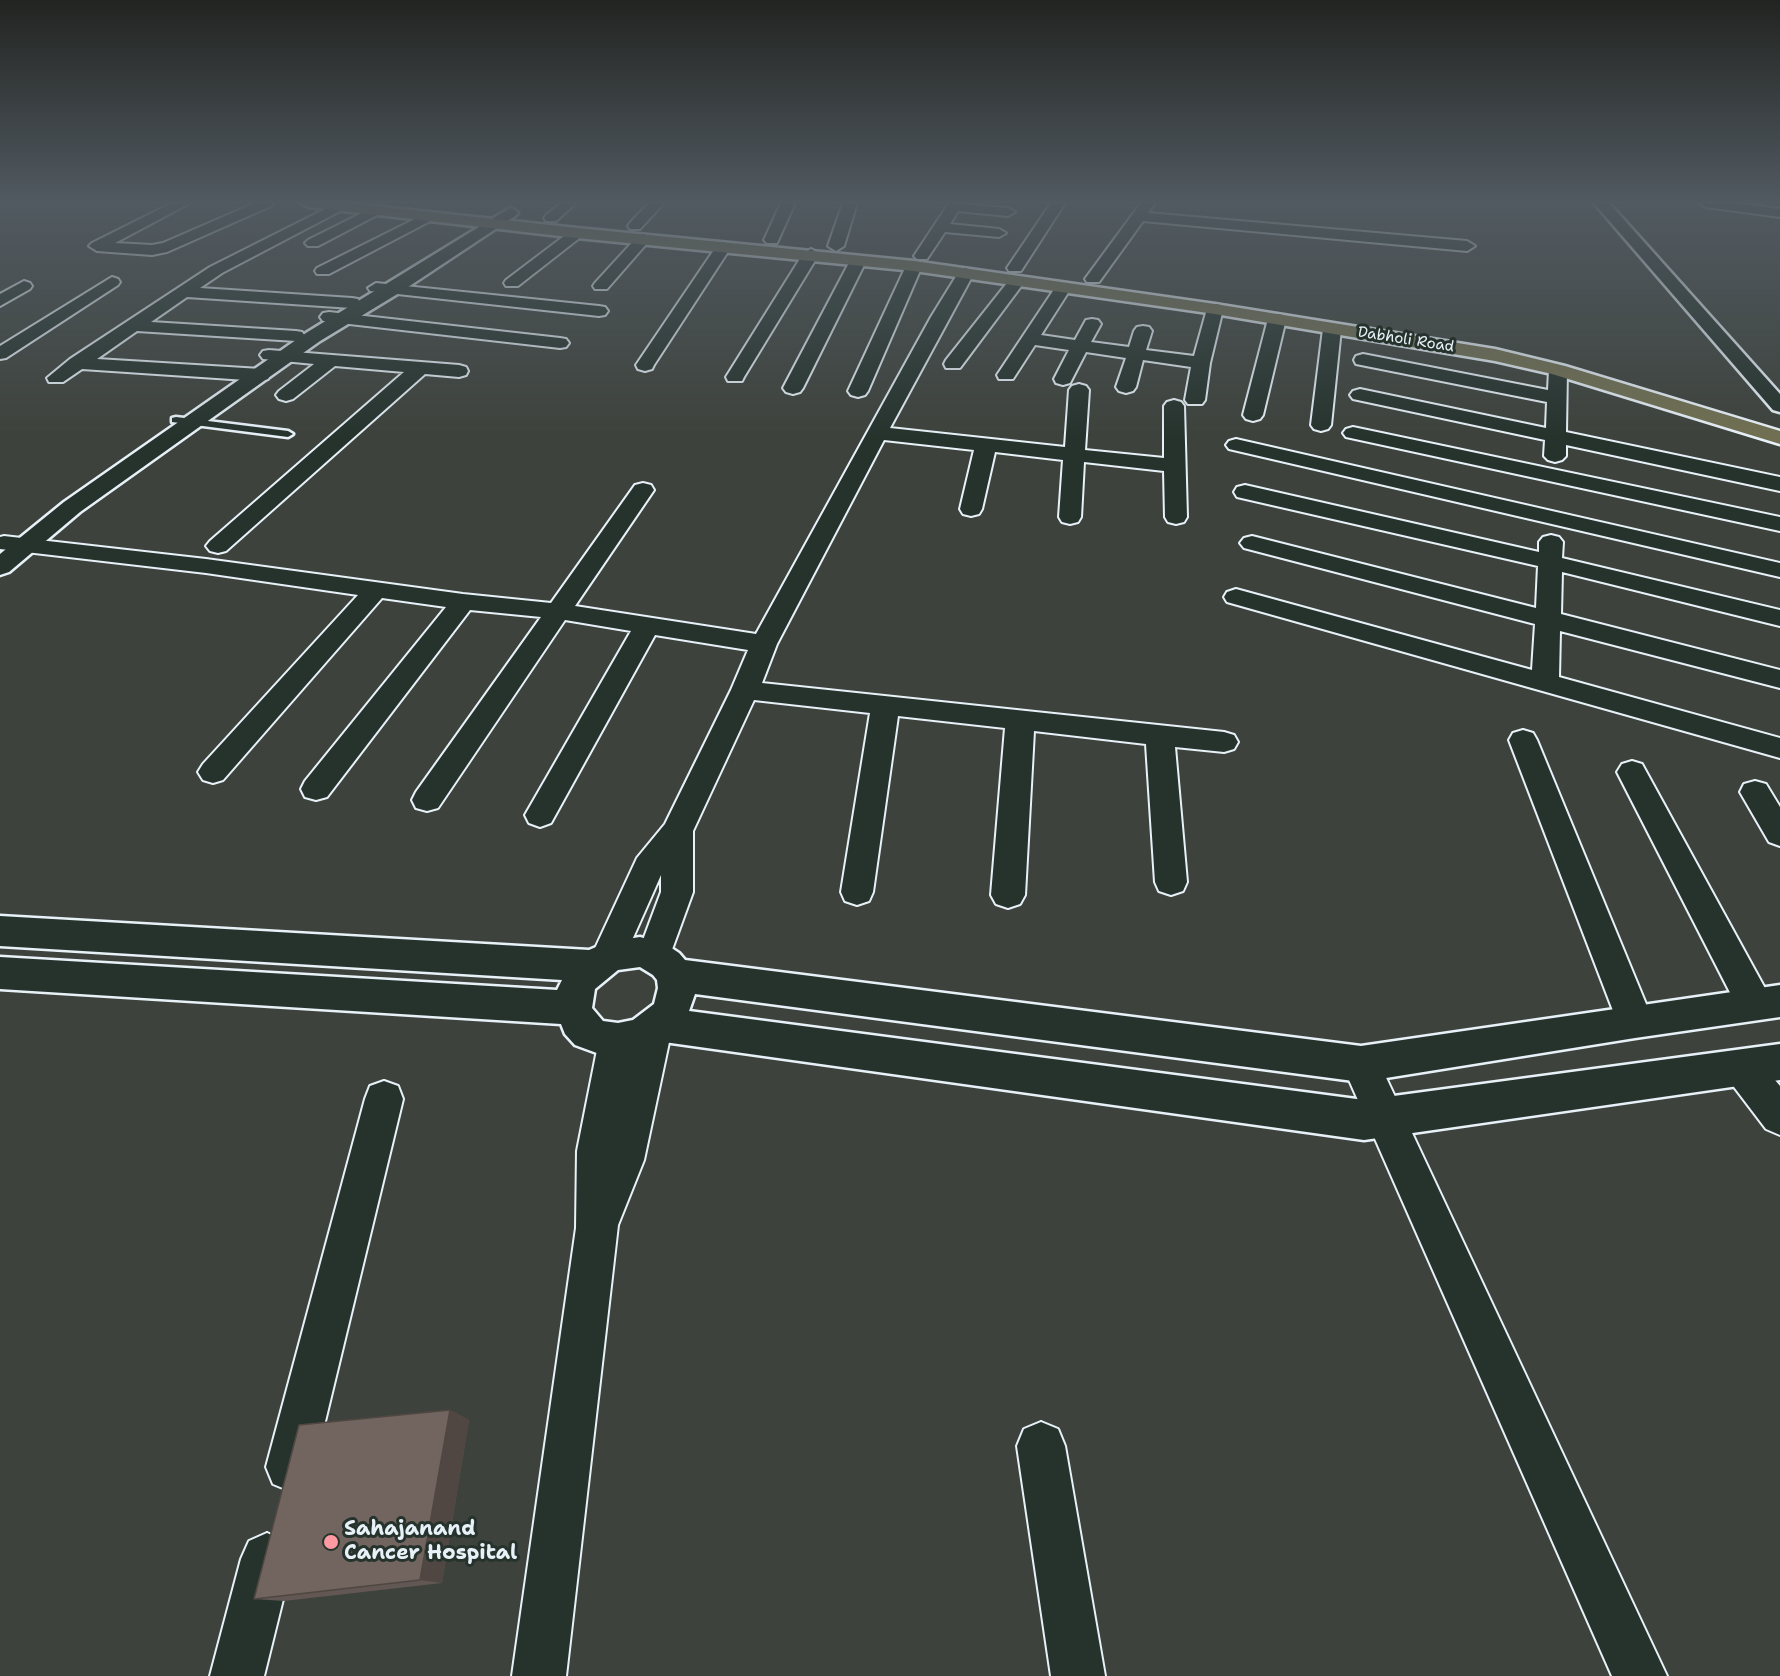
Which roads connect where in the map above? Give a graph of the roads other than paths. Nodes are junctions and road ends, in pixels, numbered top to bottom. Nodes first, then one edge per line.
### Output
1 (200, 281) edge
2 (397, 281) edge
3 (604, 281) edge
4 (700, 281) edge
5 (794, 281) edge
6 (848, 281) edge
7 (909, 281) edge
8 (961, 281) edge
9 (1011, 281) edge
10 (1040, 281) edge
11 (1107, 281) edge
12 (1670, 281) edge
13 (112, 282) dead end
14 (24, 286) dead end
15 (601, 286) dead end
16 (1063, 288) junction
17 (385, 289) junction
18 (184, 292) junction
19 (0, 301) edge
20 (1215, 309) junction
21 (599, 311) dead end
22 (342, 313) junction
23 (1277, 319) junction
24 (1092, 324) dead end
25 (133, 326) junction
26 (1332, 328) junction
27 (1143, 331) dead end
28 (296, 336) junction
29 (1031, 339) junction
30 (8, 343) edge
31 (560, 343) dead end
32 (1080, 345) junction
33 (1136, 353) junction
34 (0, 354) edge
35 (278, 356) junction
36 (331, 360) junction
37 (1363, 360) dead end
38 (77, 363) junction
39 (1201, 363) junction
40 (953, 364) dead end
41 (645, 365) dead end
42 (420, 368) junction
43 (1558, 370) junction
44 (459, 371) dead end
45 (251, 374) junction
46 (1006, 375) dead end
47 (735, 377) dead end
48 (56, 378) dead end
49 (1126, 387) dead end
50 (793, 388) dead end
51 (858, 391) dead end
52 (286, 395) dead end
53 (1360, 395) dead end
54 (1557, 398) junction
55 (1195, 400) dead end
56 (1174, 406) dead end
57 (1780, 406) edge
58 (1253, 415) dead end
59 (185, 421) junction
60 (1780, 424) edge
61 (1321, 425) dead end
62 (1353, 432) dead end
63 (878, 433) junction
64 (288, 434) dead end
65 (1555, 436) junction
66 (1780, 438) edge
67 (986, 445) junction
68 (1236, 445) dead end
69 (1075, 455) junction
70 (1175, 466) junction
71 (1554, 474) junction
72 (1780, 484) edge
73 (644, 490) dead end
74 (1245, 492) dead end
75 (971, 509) dead end
76 (1070, 516) dead end
77 (1176, 517) dead end
78 (1552, 517) junction
79 (1780, 524) edge
80 (1252, 543) dead end
81 (218, 546) dead end
82 (7, 550) edge
83 (1550, 562) junction
84 (1780, 570) edge
85 (376, 589) junction
86 (1236, 597) dead end
87 (462, 602) junction
88 (558, 611) junction
89 (1780, 618) edge
90 (1548, 620) junction
91 (647, 626) junction
92 (764, 644) junction
93 (1780, 679) edge
94 (1545, 681) junction
95 (745, 690) junction
96 (885, 706) junction
97 (1020, 720) junction
98 (1161, 735) junction
99 (1523, 740) dead end
100 (1224, 742) dead end
101 (1780, 748) edge
102 (213, 772) dead end
103 (1632, 772) dead end
104 (316, 789) dead end
105 (1755, 792) dead end
106 (427, 800) dead end
107 (540, 815) dead end
108 (676, 831) junction
109 (1780, 834) edge
110 (1171, 882) dead end
111 (857, 892) dead end
112 (1008, 895) dead end
113 (0, 931) edge
114 (601, 962) junction
115 (664, 966) junction
116 (0, 973) edge
117 (1767, 1002) edge
118 (573, 1008) junction
119 (1635, 1021) junction
120 (643, 1030) junction
121 (1780, 1062) edge
122 (1360, 1064) junction
123 (1741, 1067) junction
124 (384, 1099) dead end
125 (1780, 1116) edge
126 (1386, 1117) junction
127 (1041, 1446) dead end
128 (237, 1676) edge
129 (539, 1676) edge
130 (1078, 1676) edge
131 (1640, 1676) edge

1 - 18 street
2 - 17 street
3 - 15 street
4 - 41 street
5 - 47 street
6 - 50 street
7 - 51 street
8 - 63 street
9 - 40 street
10 - 16 main road, Dabholi Road
11 - 60 main road, Dabholi Road
12 - 57 street
13 - 30 street
14 - 19 street
16 - 20 main road, Dabholi Road
16 - 29 street
17 - 21 street
17 - 22 street
18 - 22 street
18 - 25 street
20 - 23 main road, Dabholi Road
20 - 39 street
22 - 28 street
22 - 31 street
22 - 35 street
23 - 26 main road, Dabholi Road
23 - 58 street
24 - 32 street
25 - 28 street
25 - 38 street
26 - 43 main road, Dabholi Road
26 - 61 street
27 - 33 street
28 - 35 street
29 - 32 street
29 - 46 street
30 - 34 street
32 - 33 street
32 - 69 street
33 - 39 street
33 - 49 street
35 - 36 street
35 - 45 street
36 - 42 street
36 - 52 street
37 - 54 street
38 - 45 street
38 - 48 street
39 - 55 street
42 - 44 street
42 - 81 street
43 - 54 street
43 - 66 main road, Dabholi Road
45 - 59 street
53 - 65 street
54 - 65 street
56 - 70 street
59 - 64 lane
59 - 82 street
62 - 71 street
63 - 67 street
63 - 92 street
65 - 71 street
65 - 72 street
67 - 69 street
67 - 75 street
68 - 78 street
69 - 70 street
69 - 76 street
70 - 77 street
71 - 78 street
71 - 79 street
73 - 88 street
74 - 83 street
78 - 83 street
78 - 84 street
80 - 90 street
82 - 85 street
83 - 89 street
83 - 90 street
85 - 87 street
85 - 102 street
86 - 94 street
87 - 88 street
87 - 104 street
88 - 91 street
88 - 106 street
90 - 93 street
90 - 94 street
91 - 92 street
91 - 107 street
92 - 95 street
94 - 101 street
95 - 96 street
95 - 108 street
96 - 97 street
96 - 111 street
97 - 98 street
97 - 112 street
98 - 100 street
98 - 110 street
99 - 119 street
103 - 117 street
105 - 109 street
108 - 114 street
108 - 115 street
113 - 114 street
114 - 115 street
114 - 118 street
115 - 120 street
115 - 122 street
116 - 118 street
117 - 119 street
118 - 120 street
119 - 122 street
120 - 126 street
120 - 129 street
121 - 123 street
122 - 126 street
123 - 125 street
123 - 126 street
124 - 128 street
126 - 131 street
127 - 130 street

